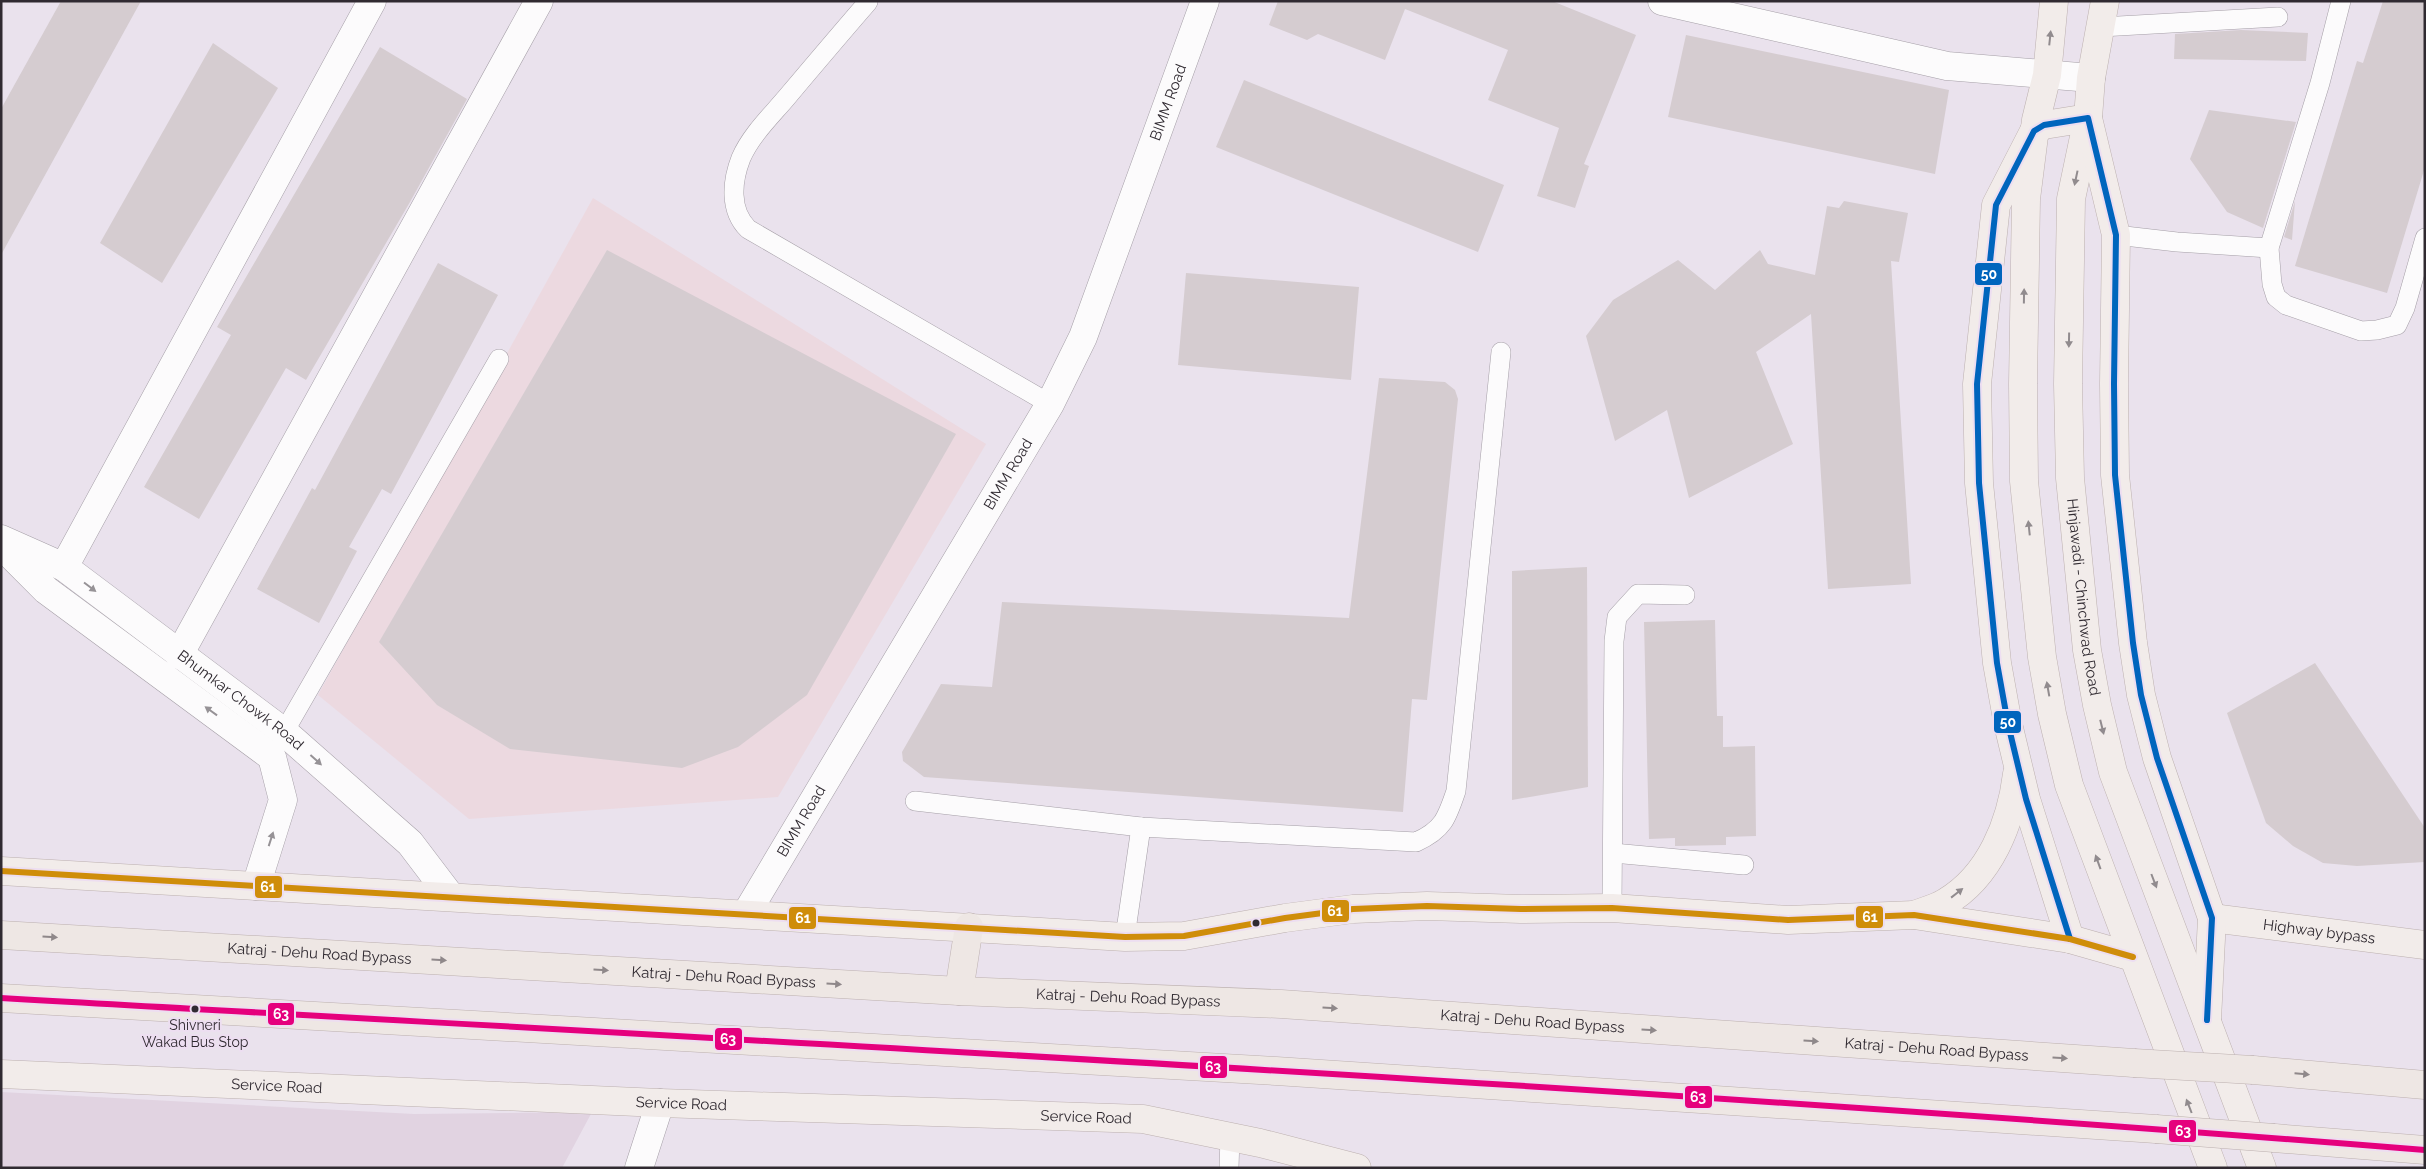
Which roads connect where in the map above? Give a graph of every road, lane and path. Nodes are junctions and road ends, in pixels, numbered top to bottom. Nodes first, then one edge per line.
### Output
1 (372, 1) edge
2 (538, 1) edge
3 (1205, 1) edge
4 (1662, 1) edge
5 (2054, 1) edge
6 (2342, 1) edge
7 (868, 2) edge
8 (2103, 14) edge
9 (2278, 17) dead end
10 (2047, 75) junction
11 (2091, 78) junction
12 (2088, 118) junction
13 (2034, 131) junction
14 (2116, 235) junction
15 (2425, 238) edge
16 (2269, 248) junction
17 (1501, 352) dead end
18 (499, 359) dead end
19 (1050, 404) junction
20 (1, 539) edge
21 (1, 545) edge
22 (64, 567) junction
23 (1685, 594) dead end
24 (179, 655) junction
25 (284, 732) junction
26 (272, 757) junction
27 (2018, 767) junction
28 (916, 801) dead end
29 (1141, 827) junction
30 (1613, 853) junction
31 (1744, 865) dead end
32 (1, 870) edge
33 (256, 886) junction
34 (451, 897) junction
35 (1612, 908) junction
36 (746, 914) junction
37 (1914, 915) junction
38 (2212, 918) junction
39 (969, 927) junction
40 (1, 935) edge
41 (1125, 936) junction
42 (2070, 938) junction
43 (2425, 945) edge
44 (2133, 957) junction
45 (959, 991) junction
46 (1, 998) edge
47 (2207, 1020) junction
48 (1, 1074) edge
49 (2425, 1085) edge
50 (660, 1103) junction
51 (1230, 1137) junction
52 (2425, 1150) edge
53 (639, 1168) edge
54 (1229, 1168) edge
55 (1357, 1168) edge
56 (2212, 1168) edge
57 (2262, 1168) edge

1 - 22 street
2 - 24 street
3 - 19 street, BIMM Road
4 - 10 street
10 -> 5 main road
6 - 16 lane
7 - 19 lane
8 - 9 lane
8 - 11 main road, Hinjawadi - Chinchwad Road
10 - 11 street
10 - 13 main road
11 - 12 main road, Hinjawadi - Chinchwad Road
12 - 13 main road
12 - 14 main road
12 -> 47 main road, Hinjawadi - Chinchwad Road
13 - 27 main road
44 -> 13 main road
14 - 16 lane
14 - 38 main road
15 - 16 lane
17 - 29 lane
18 - 25 lane
19 - 36 street, BIMM Road
20 - 22 street, Bhumkar Chowk Road
26 -> 21 street, Bhumkar Chowk Road
22 -> 24 street, Bhumkar Chowk Road
23 - 30 lane
24 - 25 street, Bhumkar Chowk Road
25 - 26 street
25 -> 34 street, Bhumkar Chowk Road
33 -> 26 street, Bhumkar Chowk Road
37 -> 27 main road
27 - 42 main road
28 - 29 lane
29 - 41 lane
30 - 31 lane
30 - 35 lane
32 - 33 main road
33 - 34 main road
34 - 36 main road
35 - 37 main road
35 - 41 main road
36 - 39 main road
37 - 42 main road
38 - 43 main road, Highway bypass
38 - 47 main road
39 - 41 main road
39 - 45 highway
40 -> 45 highway, Katraj - Dehu Road Bypass
42 - 44 main road
56 -> 44 main road
45 -> 49 highway, Katraj - Dehu Road Bypass, bridge
46 - 52 highway, bridge
47 - 57 main road, Hinjawadi - Chinchwad Road
48 - 50 main road, Service Road
50 - 51 main road, Service Road
50 - 53 street
51 - 54 lane
51 - 55 main road, Service Road

